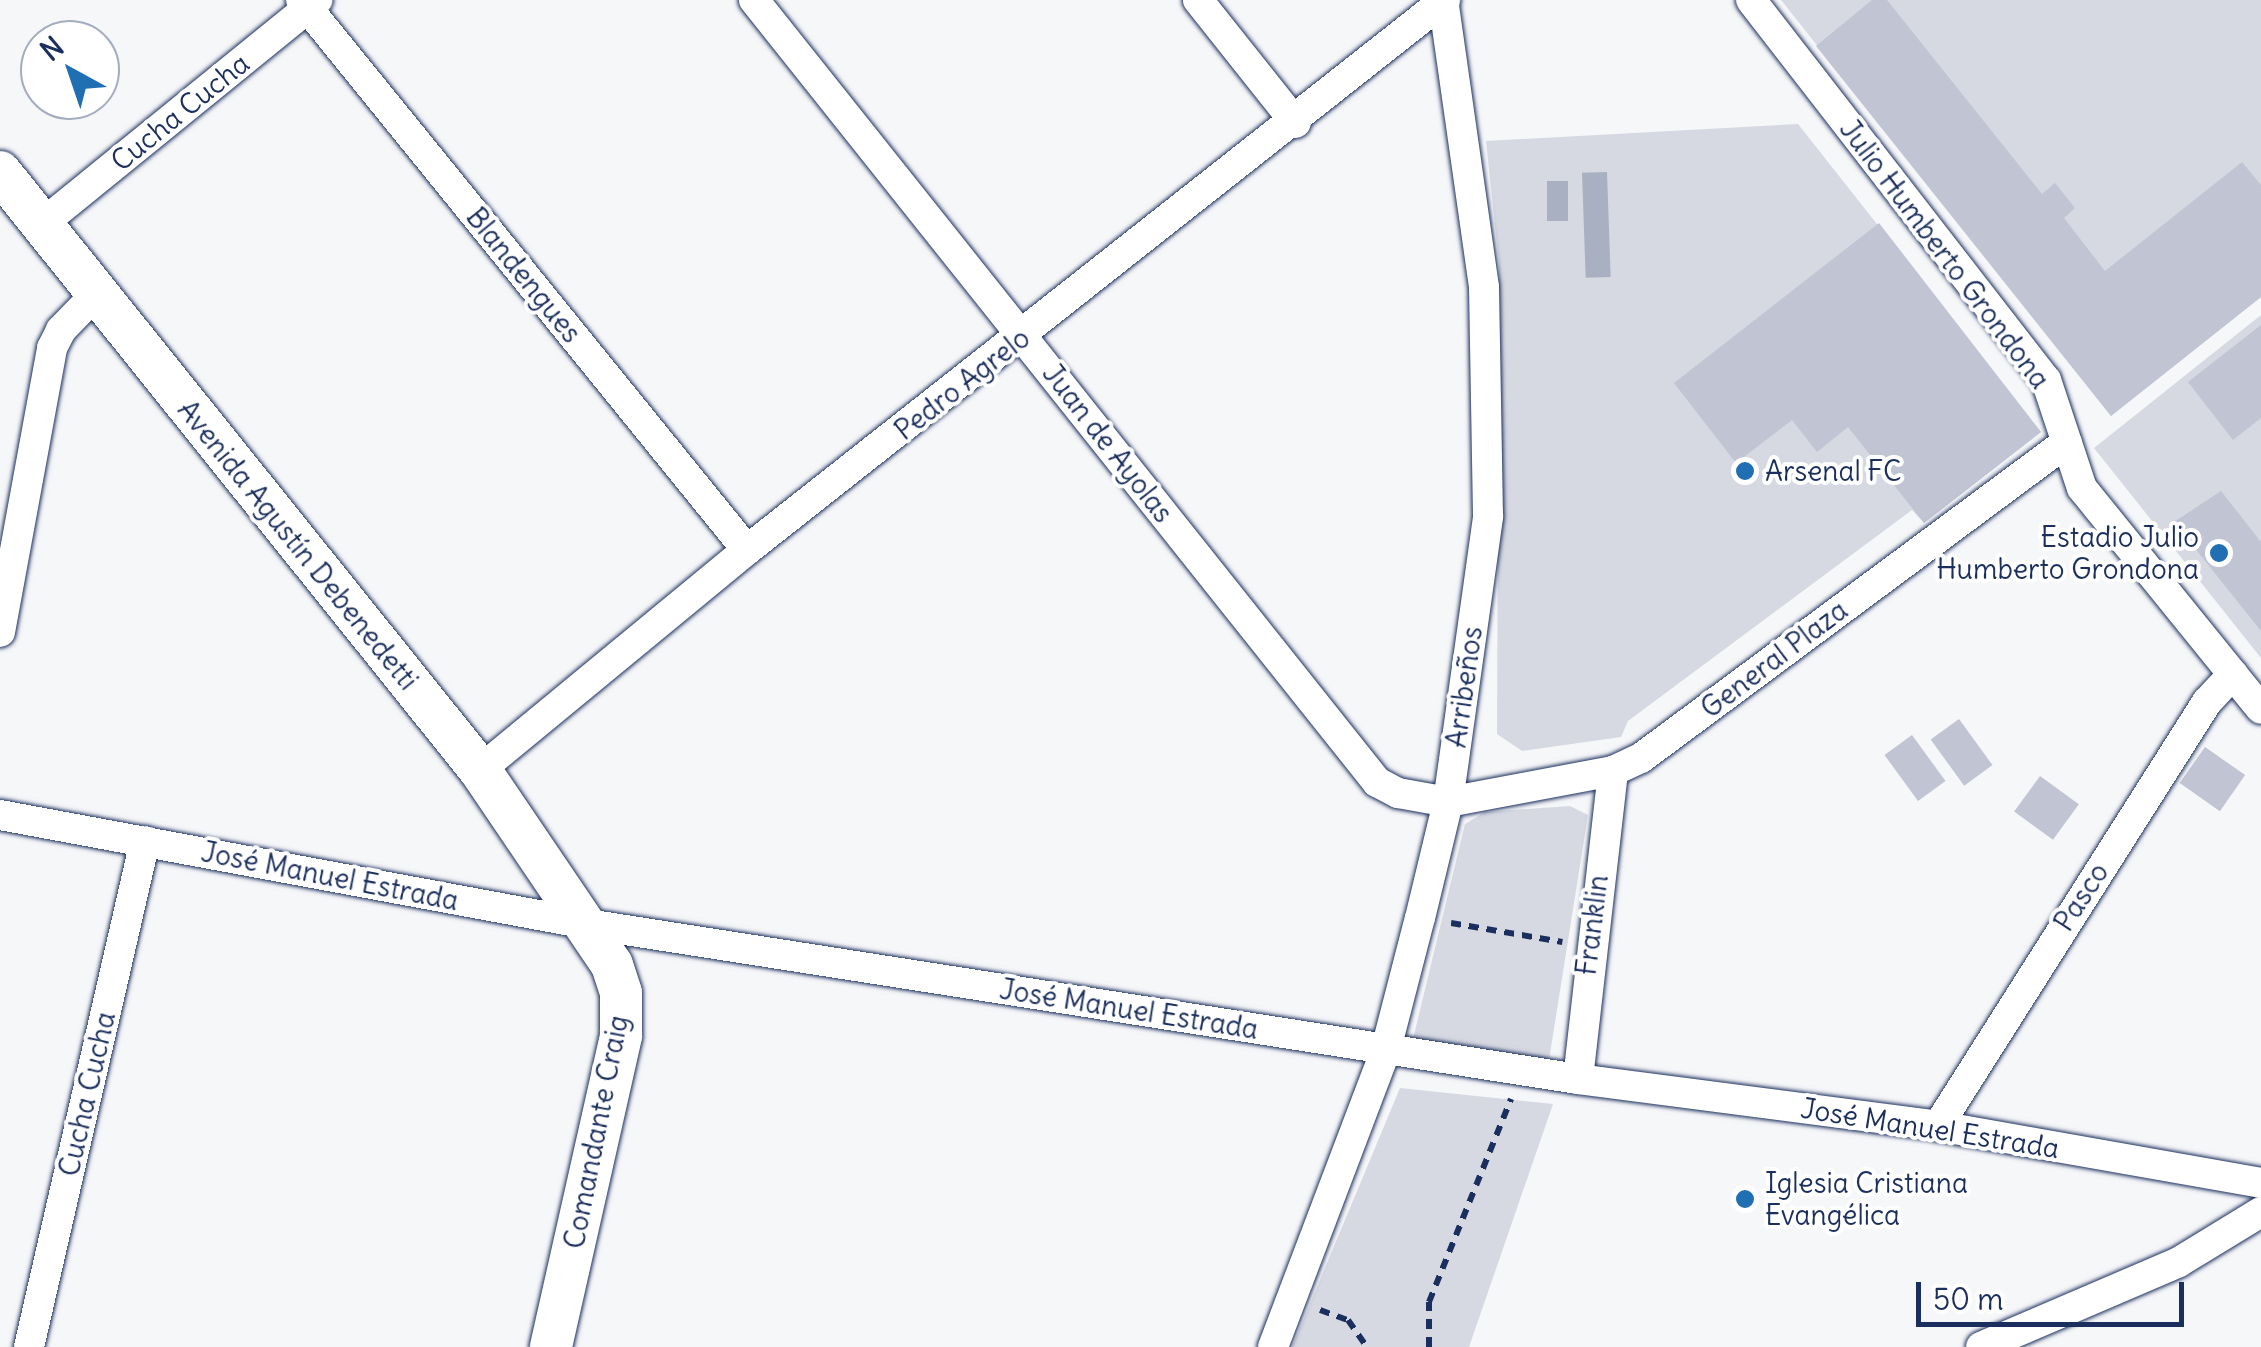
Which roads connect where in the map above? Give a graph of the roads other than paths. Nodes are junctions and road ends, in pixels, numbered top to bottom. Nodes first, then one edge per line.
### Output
1 (754, 0) edge
2 (1198, 0) edge
3 (1443, 0) edge
4 (1751, 0) edge
5 (309, 3) edge
6 (1296, 123) junction
7 (0, 172) edge
8 (42, 224) junction
9 (96, 294) junction
10 (1024, 336) junction
11 (2067, 442) junction
12 (747, 550) junction
13 (0, 632) edge
14 (2233, 674) junction
15 (2261, 710) edge
16 (480, 770) junction
17 (1612, 770) junction
18 (1448, 802) junction
19 (0, 815) edge
20 (145, 841) junction
21 (587, 924) junction
22 (1386, 1049) junction
23 (1578, 1079) junction
24 (1938, 1126) junction
25 (2261, 1183) edge
26 (2261, 1212) edge
27 (29, 1347) edge
28 (551, 1347) edge
29 (1273, 1347) edge
30 (1982, 1347) edge

1 - 10 street, Juan de Ayolas
2 - 6 street
3 - 6 street, Pedro Agrelo
3 - 18 street, Arribeños
4 - 11 street, Julio Humberto Grondona
5 - 8 street, Cucha Cucha
5 - 12 street, Blandengues
6 - 10 street, Pedro Agrelo
7 - 8 main road, Avenida Agustín Debenedetti
8 - 9 main road, Avenida Agustín Debenedetti
9 - 13 street
9 - 16 main road, Avenida Agustín Debenedetti
10 - 12 street, Pedro Agrelo
10 - 18 street, Juan de Ayolas
11 - 14 street, Julio Humberto Grondona
11 - 17 street, General Plaza
12 - 16 street, Pedro Agrelo
14 - 15 street, Julio Humberto Grondona
14 - 24 street, Pasco
16 - 21 main road, Avenida Agustín Debenedetti
17 - 18 street, General Plaza
17 - 23 street, Franklin
18 - 22 street, Arribeños
19 - 20 street, José Manuel Estrada
20 - 21 street, José Manuel Estrada
20 - 27 street, Cucha Cucha
21 - 22 street, José Manuel Estrada
21 - 28 main road, Comandante Craig
22 - 23 street, José Manuel Estrada
22 - 29 street, Arribeños
23 - 24 street, José Manuel Estrada
24 - 25 street, José Manuel Estrada
26 - 30 street

